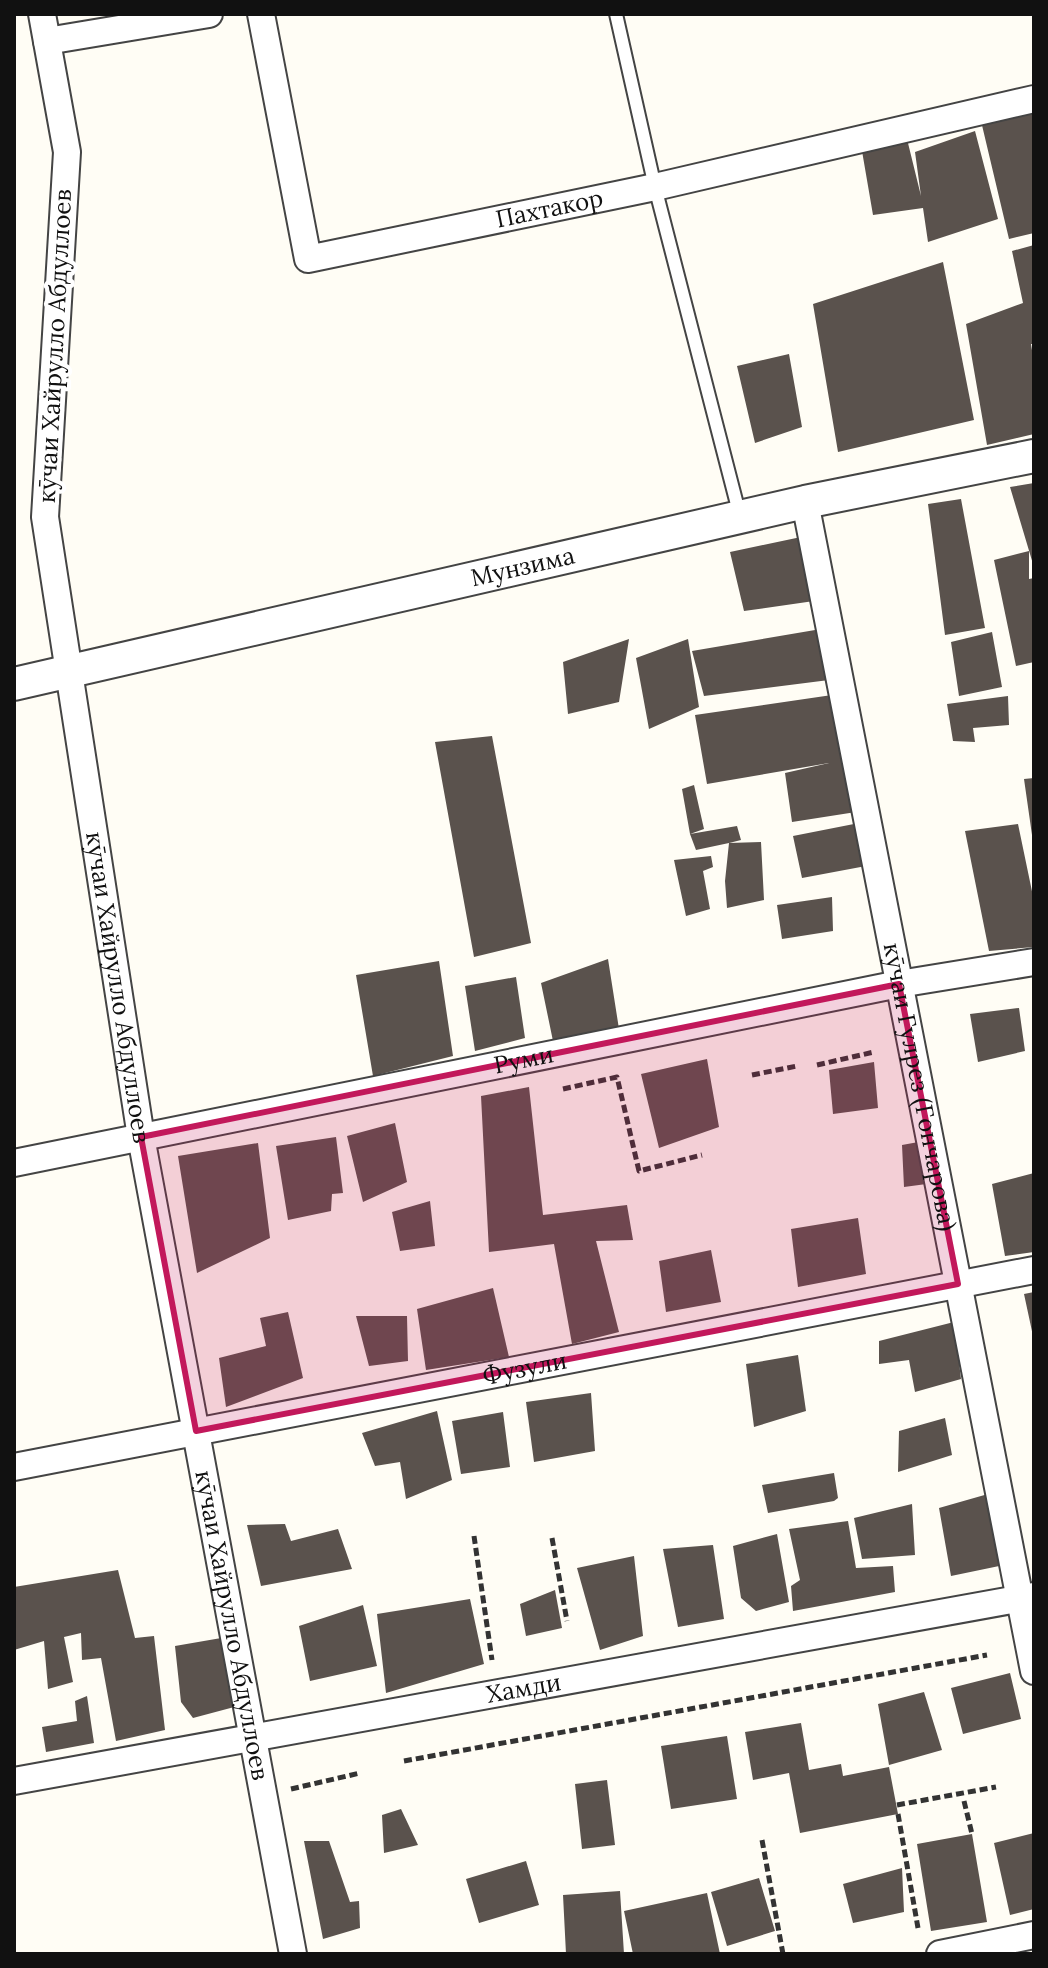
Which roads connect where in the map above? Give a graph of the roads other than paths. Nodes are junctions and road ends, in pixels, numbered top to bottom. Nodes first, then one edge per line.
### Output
1 (42, 14) edge
2 (209, 14) edge
3 (261, 14) edge
4 (616, 14) edge
5 (47, 41) junction
6 (1034, 99) edge
7 (655, 187) junction
8 (1034, 456) edge
9 (805, 502) junction
10 (740, 517) junction
11 (70, 670) junction
12 (14, 684) edge
13 (1034, 962) edge
14 (899, 984) junction
15 (141, 1137) junction
16 (14, 1163) edge
17 (1034, 1270) edge
18 (958, 1284) junction
19 (196, 1431) junction
20 (14, 1467) edge
21 (1027, 1597) edge
22 (1034, 1671) edge
23 (253, 1738) junction
24 (14, 1781) edge
25 (1034, 1935) edge
26 (293, 1954) edge
27 (940, 1954) edge

1 - 5 street, кӯчаи Хайрулло Абдуллоев
2 - 5 street
3 - 7 street, Пахтакор
4 - 7 lane
5 - 11 street, кӯчаи Хайрулло Абдуллоев
6 - 7 street, Пахтакор
7 - 10 lane
8 - 9 street, Мунзима
9 - 10 street, Мунзима
9 - 14 street, кӯчаи Гулрез (Гончарова)
10 - 11 street, Мунзима
11 - 12 street, Мунзима
11 - 15 street, кӯчаи Хайрулло Абдуллоев
13 - 14 street, Руми
14 - 15 street, Руми
14 - 18 street, кӯчаи Гулрез (Гончарова)
15 - 16 street, Руми
15 - 19 street, кӯчаи Хайрулло Абдуллоев
17 - 18 street, Фузули
18 - 19 street, Фузули
18 - 21 street, кӯчаи Гулрез (Гончарова)
19 - 20 street, Фузули
19 - 23 street, кӯчаи Хайрулло Абдуллоев
21 - 22 street, кӯчаи Гулрез (Гончарова)
21 - 23 street, Хамди
23 - 24 street, Хамди
23 - 26 street, кӯчаи Хайрулло Абдуллоев
25 - 27 street

